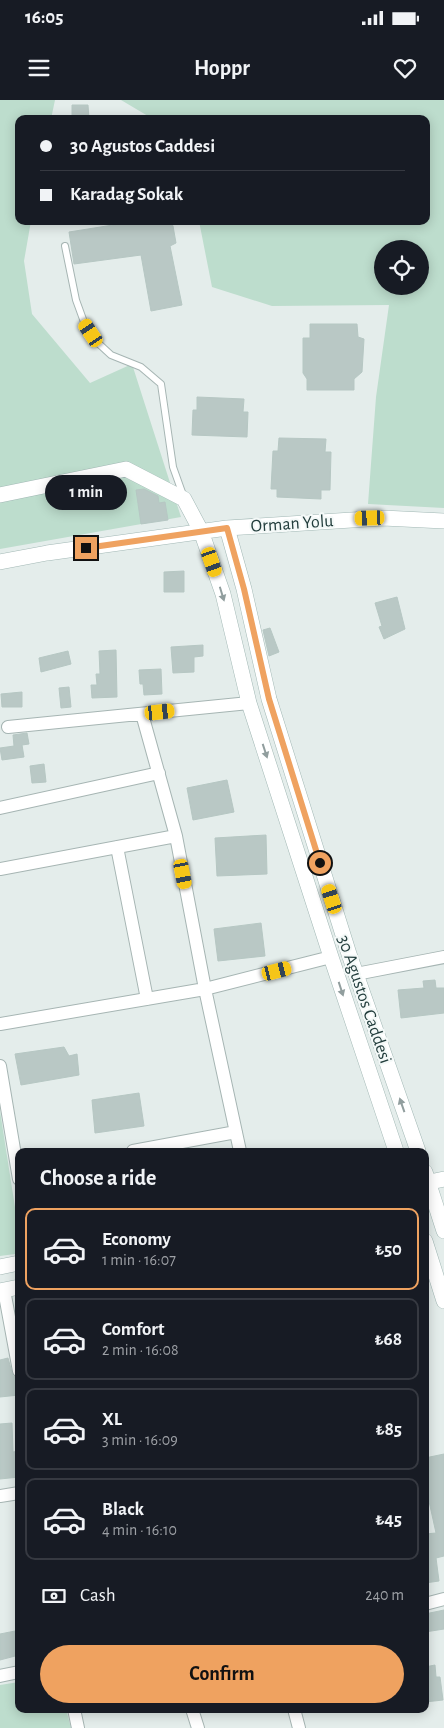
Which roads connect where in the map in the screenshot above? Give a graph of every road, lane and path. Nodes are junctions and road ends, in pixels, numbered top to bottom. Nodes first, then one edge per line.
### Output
1 (65, 246) dead end
2 (0, 495) edge
3 (184, 499) junction
4 (444, 521) edge
5 (227, 528) junction
6 (201, 531) junction
7 (0, 562) edge
8 (250, 703) junction
9 (142, 714) junction
10 (8, 727) dead end
11 (159, 773) junction
12 (0, 808) edge
13 (176, 836) junction
14 (117, 847) junction
15 (0, 869) edge
16 (331, 957) junction
17 (444, 957) edge
18 (356, 974) junction
19 (205, 989) junction
20 (147, 999) junction
21 (0, 1023) edge
22 (0, 1066) edge
23 (236, 1132) junction
24 (149, 1148) edge
25 (239, 1148) edge
26 (395, 1148) edge
27 (417, 1148) edge
28 (15, 1157) edge
29 (429, 1179) edge
30 (444, 1179) edge
31 (429, 1187) edge
32 (435, 1204) edge
33 (444, 1231) edge
34 (429, 1254) edge
35 (15, 1264) edge
36 (0, 1267) edge
37 (8, 1289) edge
38 (444, 1301) edge
39 (15, 1341) edge
40 (15, 1494) edge
41 (0, 1496) edge
42 (444, 1600) edge
43 (429, 1603) edge
44 (15, 1673) edge
45 (0, 1676) edge
46 (75, 1713) edge
47 (193, 1713) edge
48 (295, 1713) edge
49 (78, 1728) edge
50 (198, 1728) edge
51 (299, 1728) edge

1 - 3 lane
2 - 3 main road
3 - 6 main road, 30 Agustos Caddesi
4 - 5 main road, Orman Yolu
5 - 6 main road, Orman Yolu
5 - 18 main road, 30 Agustos Caddesi
6 - 7 main road, Orman Yolu
6 -> 8 main road, 30 Agustos Caddesi
8 - 9 street
8 -> 16 main road, 30 Agustos Caddesi
9 - 10 street
9 - 11 street
11 - 12 street
11 - 13 street
13 - 14 street
13 - 19 street
14 - 15 street
14 - 20 street
16 - 19 street
16 -> 26 main road, 30 Agustos Caddesi
17 - 18 street
27 -> 18 main road, 30 Agustos Caddesi
19 - 20 street
19 - 23 street
20 - 21 street
22 - 28 street
23 - 24 street
23 - 25 street
29 - 30 main road
31 - 32 main road
32 - 33 main road
34 - 38 main road
35 - 36 main road
37 - 39 street
40 - 41 street
42 - 43 street
44 - 45 street
46 - 49 street
47 - 50 street
48 - 51 street

